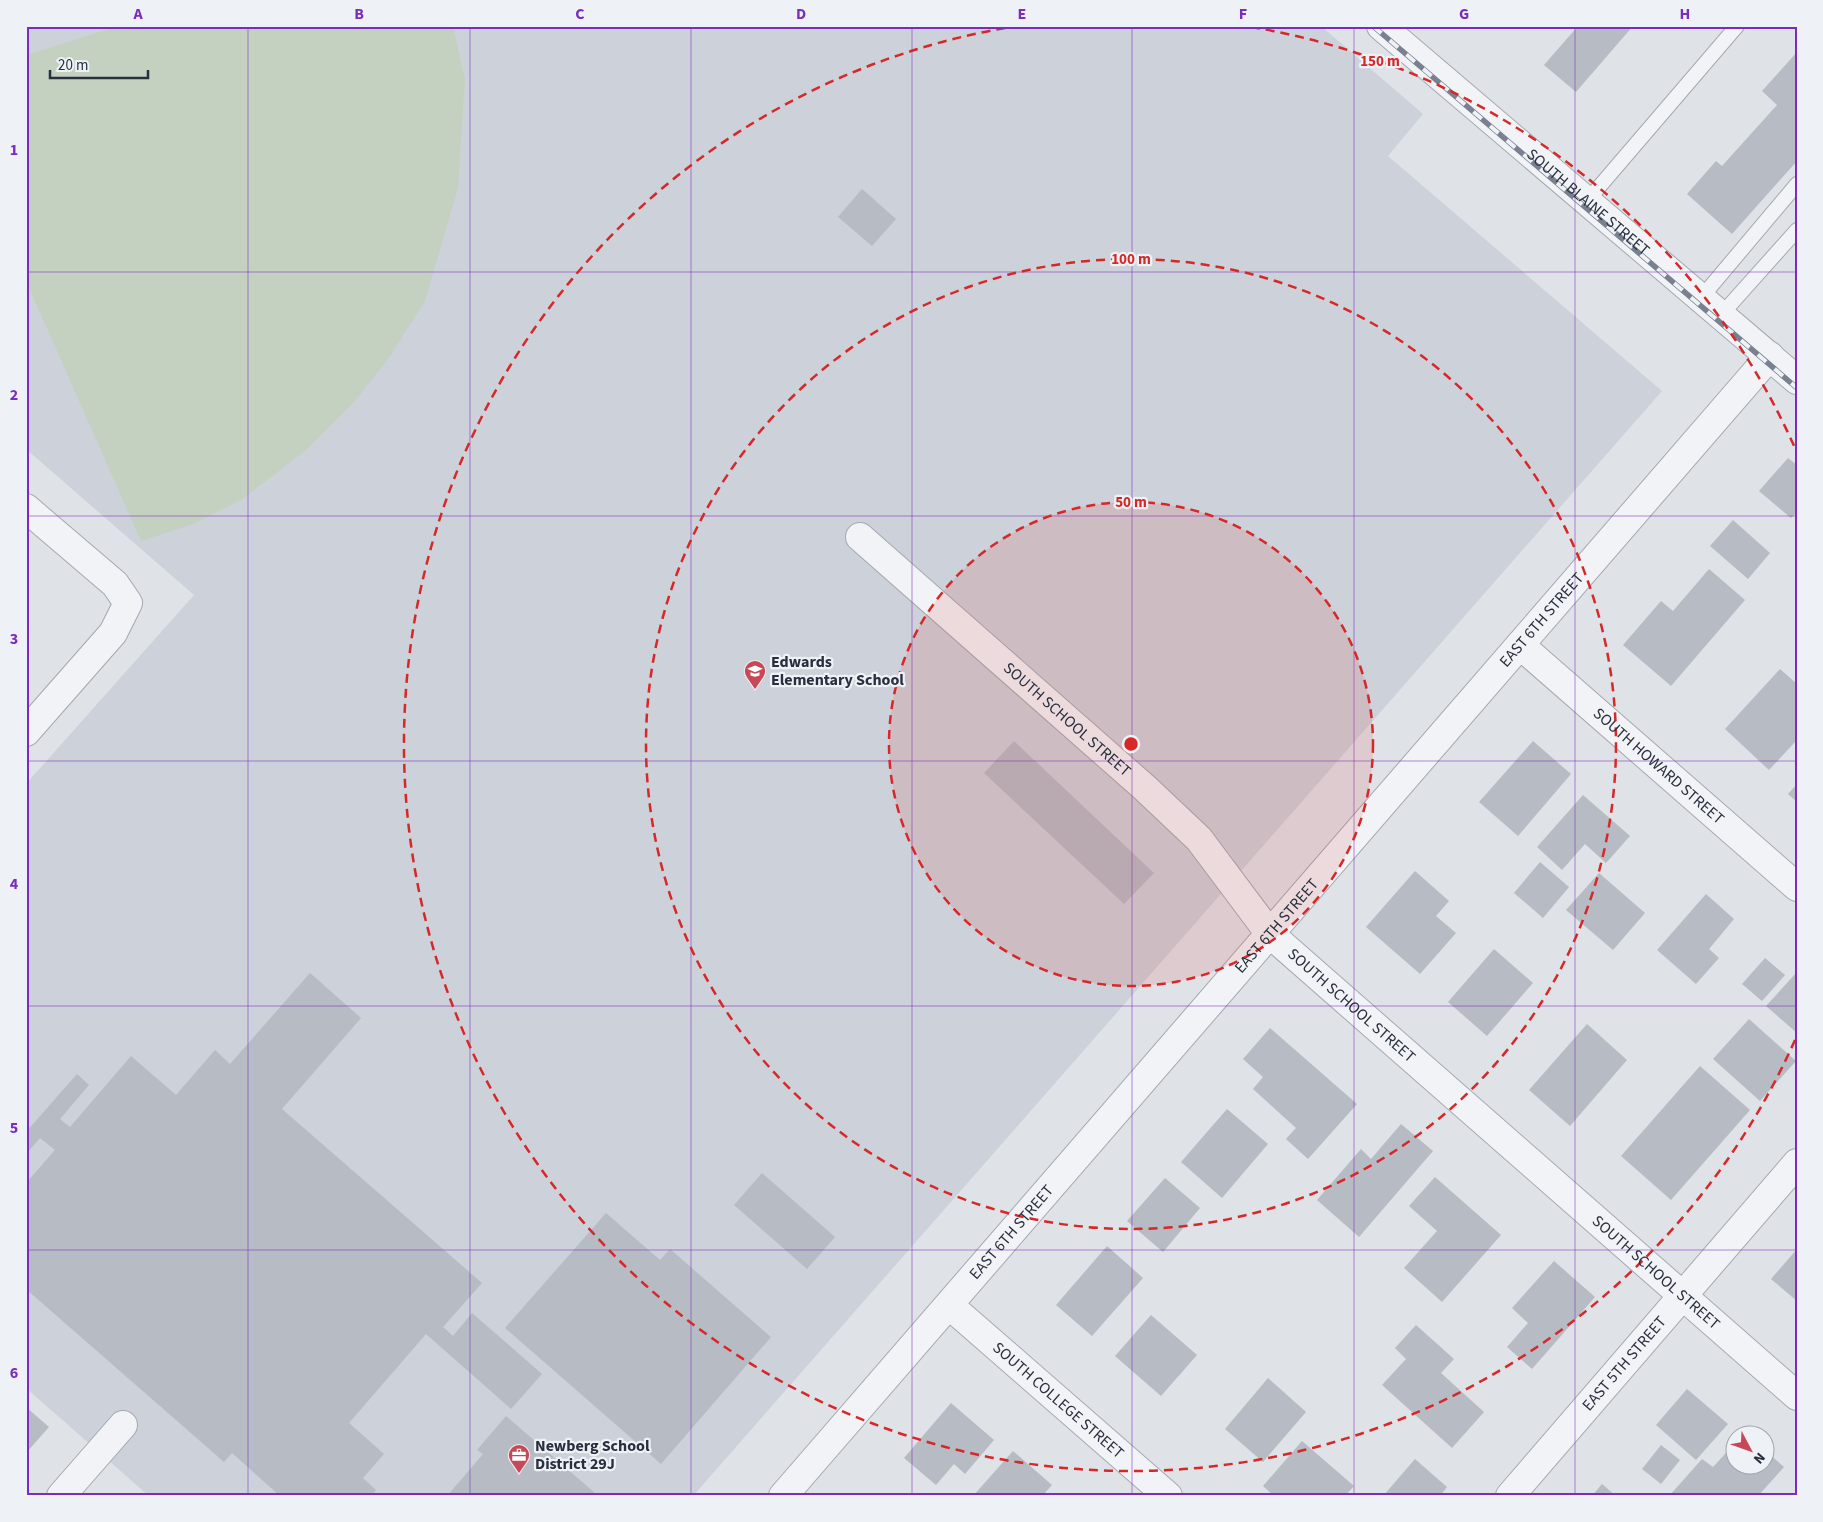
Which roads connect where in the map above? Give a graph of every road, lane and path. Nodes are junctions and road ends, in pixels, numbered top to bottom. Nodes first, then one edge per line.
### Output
1 (1381, 26) edge
2 (1737, 26) edge
3 (1797, 184) edge
4 (1587, 201) junction
5 (1797, 230) edge
6 (1711, 307) junction
7 (1770, 356) junction
8 (1797, 380) edge
9 (26, 508) edge
10 (860, 537) dead end
11 (1520, 645) junction
12 (26, 732) edge
13 (1797, 887) edge
14 (1270, 934) junction
15 (1797, 1164) edge
16 (1684, 1296) junction
17 (949, 1305) junction
18 (1797, 1396) edge
19 (122, 1425) dead end
20 (61, 1496) edge
21 (783, 1496) edge
22 (1168, 1496) edge
23 (1510, 1496) edge

1 - 4 street, SOUTH BLAINE STREET
2 - 4 lane
3 - 6 lane
4 - 6 street, SOUTH BLAINE STREET
5 - 6 lane
6 - 7 street, SOUTH BLAINE STREET
7 - 8 street, SOUTH BLAINE STREET
7 - 11 street, EAST 6TH STREET
9 - 12 street
10 - 14 street, SOUTH SCHOOL STREET
11 - 13 street, SOUTH HOWARD STREET
11 - 14 street, EAST 6TH STREET
14 - 16 street, SOUTH SCHOOL STREET
14 - 17 street, EAST 6TH STREET
15 - 16 street, EAST 5TH STREET
16 - 18 street, SOUTH SCHOOL STREET
16 - 23 street, EAST 5TH STREET
17 - 21 street, EAST 6TH STREET
17 - 22 street, SOUTH COLLEGE STREET
19 - 20 street

